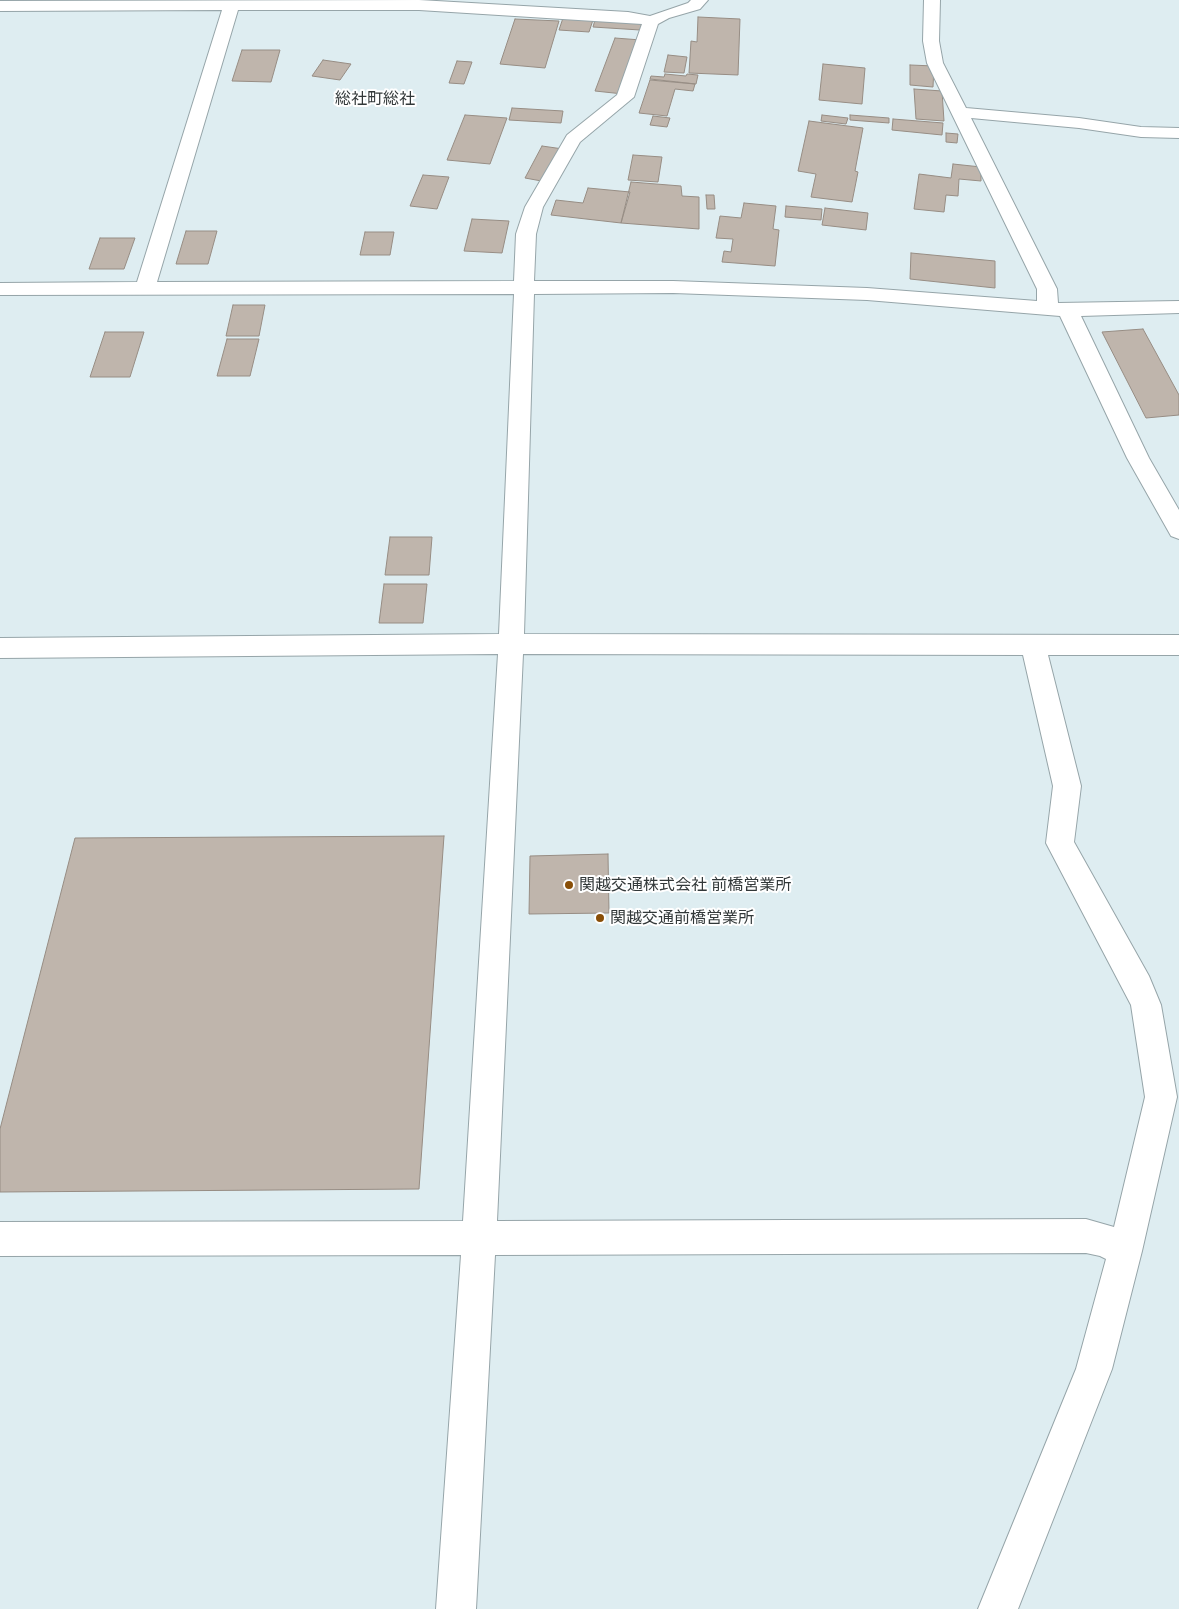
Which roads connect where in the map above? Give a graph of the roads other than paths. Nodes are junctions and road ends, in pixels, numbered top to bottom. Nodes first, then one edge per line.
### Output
1 (700, 0) edge
2 (932, 0) edge
3 (420, 2) edge
4 (7, 4) edge
5 (232, 5) junction
6 (652, 21) junction
7 (0, 24) edge
8 (959, 114) junction
9 (1179, 133) edge
10 (0, 288) edge
11 (145, 288) junction
12 (524, 288) junction
13 (1179, 307) edge
14 (1059, 310) junction
15 (1179, 530) edge
16 (511, 644) junction
17 (1033, 645) junction
18 (1179, 645) edge
19 (0, 648) edge
20 (479, 1237) junction
21 (0, 1239) edge
22 (1125, 1251) junction
23 (456, 1609) edge
24 (998, 1609) edge

1 - 6 street
2 - 8 street
3 - 5 street
3 - 6 street
4 - 5 street
4 - 7 street
5 - 11 street
6 - 12 street
8 - 9 street
8 - 14 street
10 - 11 street
11 - 12 street
12 - 14 street
12 - 16 street
13 - 14 street
14 - 15 street
16 - 17 street
16 - 19 street
16 - 20 street
17 - 18 street
17 - 22 street
20 - 21 street
20 - 22 street
20 - 23 street
22 - 24 street

